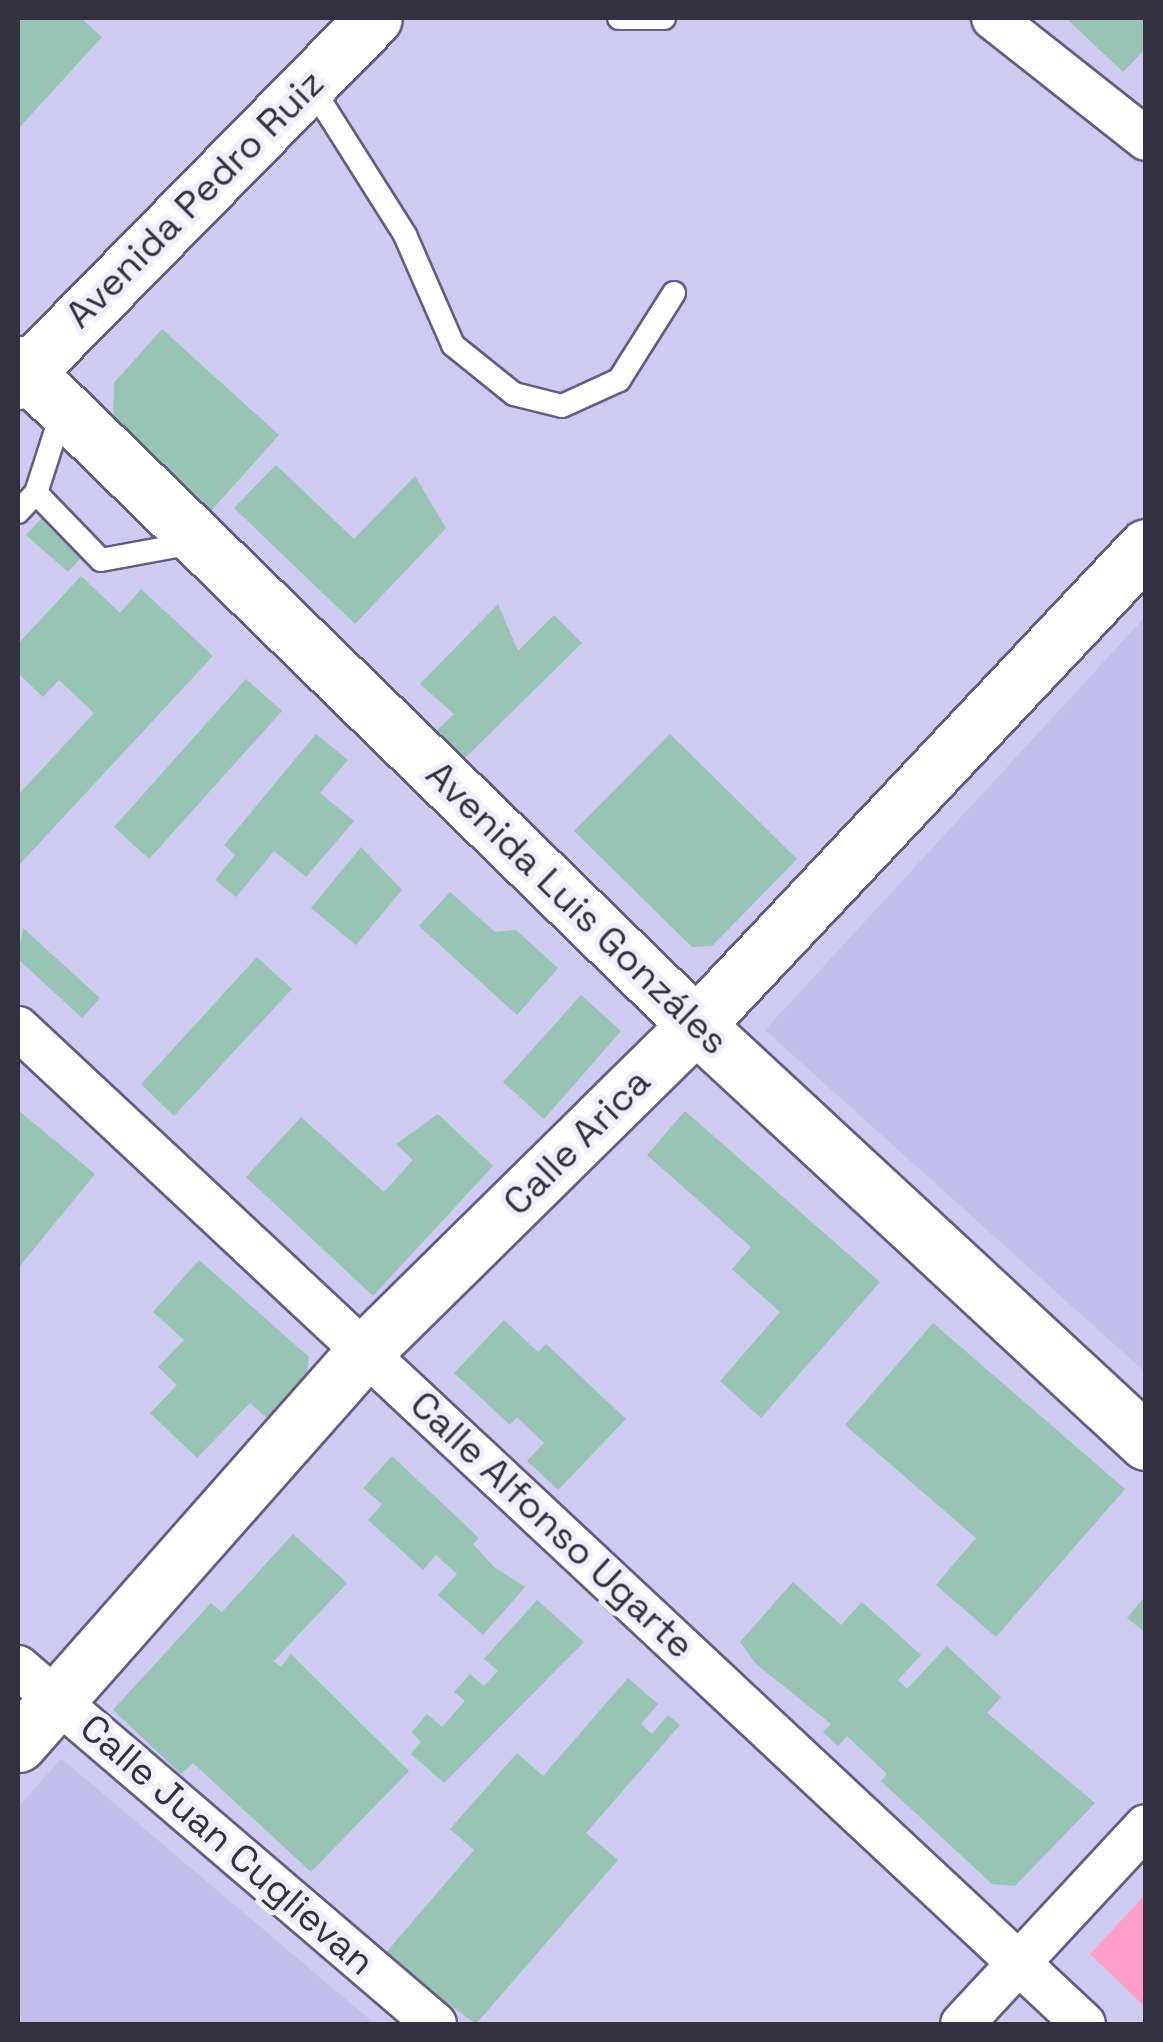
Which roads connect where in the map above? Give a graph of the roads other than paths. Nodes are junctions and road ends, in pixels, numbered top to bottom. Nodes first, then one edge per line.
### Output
1 (374, 18) edge
2 (619, 18) edge
3 (664, 18) edge
4 (994, 18) edge
5 (310, 83) junction
6 (1137, 115) edge
7 (674, 293) dead end
8 (31, 382) edge
9 (23, 503) edge
10 (200, 542) junction
11 (1146, 547) edge
12 (696, 1024) junction
13 (18, 1028) edge
14 (365, 1351) junction
15 (1146, 1442) edge
16 (38, 1684) edge
17 (18, 1744) edge
18 (1146, 1826) edge
19 (1018, 1960) junction
20 (435, 2024) edge
21 (962, 2024) edge
22 (1084, 2024) edge

1 - 5 street, Avenida Pedro Ruiz
2 - 3 lane
4 - 6 street
5 - 7 lane
5 - 8 street, Avenida Pedro Ruiz
8 - 9 lane
8 - 10 street, Avenida Luis Gonzáles
9 - 10 lane
10 - 12 street, Avenida Luis Gonzáles
11 - 12 street, Calle Arica
12 - 14 street, Calle Arica
12 - 15 street, Avenida Luis Gonzáles
13 - 14 street, Calle Alfonso Ugarte
14 - 16 street, Calle Arica
14 - 19 street, Calle Alfonso Ugarte
16 - 17 street, Calle Arica
16 - 20 street, Calle Juan Cuglievan
18 - 19 street
19 - 21 street
19 - 22 street, Calle Alfonso Ugarte

